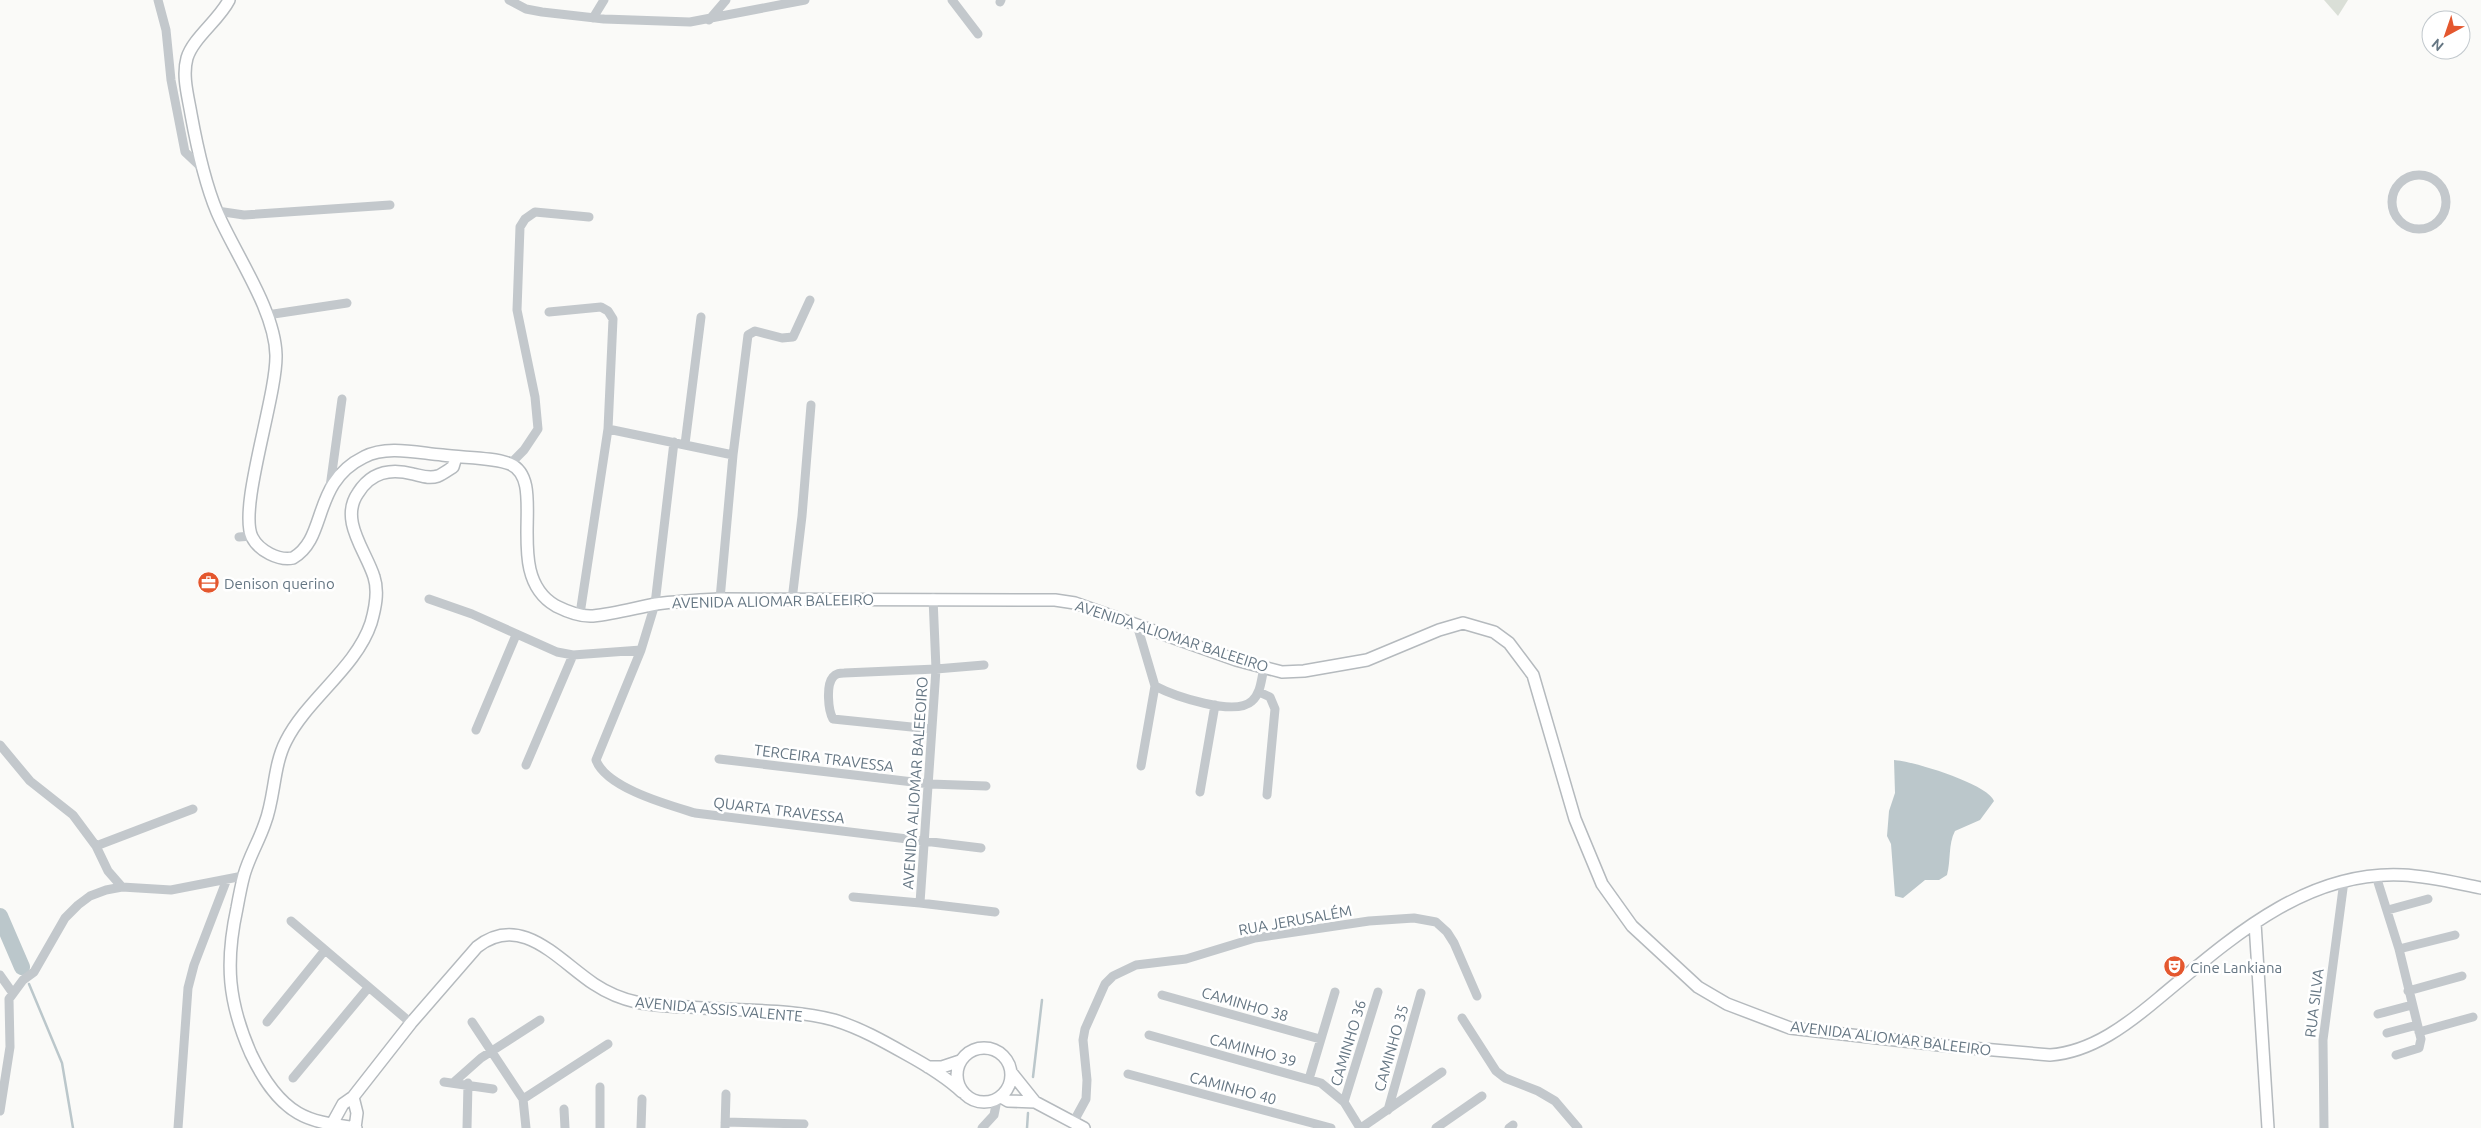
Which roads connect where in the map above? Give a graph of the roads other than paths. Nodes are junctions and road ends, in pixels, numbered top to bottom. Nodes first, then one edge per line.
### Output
1 (158, 0) edge
2 (229, 0) edge
3 (509, 0) edge
4 (604, 0) edge
5 (726, 0) edge
6 (805, 0) edge
7 (952, 0) edge
8 (593, 18) junction
9 (709, 20) junction
10 (978, 34) dead end
11 (202, 168) junction
12 (2393, 192) joint
13 (390, 205) dead end
14 (217, 211) junction
15 (589, 217) dead end
16 (810, 300) dead end
17 (347, 303) dead end
18 (549, 312) dead end
19 (267, 315) junction
20 (701, 317) dead end
21 (342, 399) dead end
22 (811, 405) dead end
23 (608, 429) junction
24 (674, 442) junction
25 (685, 444) junction
26 (733, 455) junction
27 (451, 463) junction
28 (510, 464) junction
29 (330, 488) junction
30 (252, 536) junction
31 (239, 537) dead end
32 (933, 598) junction
33 (429, 599) dead end
34 (720, 599) junction
35 (792, 600) junction
36 (655, 604) junction
37 (580, 614) junction
38 (1137, 625) junction
39 (516, 635) junction
40 (641, 650) junction
41 (572, 655) junction
42 (984, 664) dead end
43 (1264, 668) junction
44 (936, 669) junction
45 (1155, 686) junction
46 (1259, 692) junction
47 (1215, 705) junction
48 (931, 729) junction
49 (476, 730) dead end
50 (0, 745) edge
51 (719, 758) dead end
52 (526, 765) dead end
53 (1141, 766) dead end
54 (930, 784) junction
55 (986, 786) dead end
56 (1200, 792) dead end
57 (1267, 795) dead end
58 (193, 809) dead end
59 (926, 842) junction
60 (96, 846) junction
61 (982, 848) dead end
62 (243, 876) junction
63 (2376, 876) junction
64 (227, 879) junction
65 (2344, 881) junction
66 (122, 887) junction
67 (2481, 888) edge
68 (854, 897) dead end
69 (2428, 899) dead end
70 (920, 903) junction
71 (2388, 910) junction
72 (995, 912) dead end
73 (291, 921) dead end
74 (2255, 923) junction
75 (2455, 936) dead end
76 (2399, 949) junction
77 (325, 950) junction
78 (0, 975) edge
79 (2462, 976) dead end
80 (368, 988) junction
81 (2408, 991) junction
82 (12, 992) junction
83 (1335, 992) dead end
84 (1378, 992) dead end
85 (1421, 993) dead end
86 (1162, 995) dead end
87 (1477, 996) dead end
88 (2412, 1005) junction
89 (2378, 1014) dead end
90 (2473, 1017) dead end
91 (1462, 1018) dead end
92 (540, 1020) dead end
93 (267, 1022) dead end
94 (472, 1022) dead end
95 (411, 1023) junction
96 (2418, 1028) junction
97 (2388, 1033) dead end
98 (1149, 1035) dead end
99 (1320, 1039) junction
100 (608, 1044) dead end
101 (493, 1052) junction
102 (2396, 1055) dead end
103 (960, 1061) junction
104 (928, 1067) junction
105 (1011, 1072) junction
106 (1442, 1072) dead end
107 (1128, 1074) dead end
108 (294, 1078) dead end
109 (1309, 1079) junction
110 (444, 1082) dead end
111 (454, 1082) junction
112 (468, 1084) junction
113 (600, 1087) dead end
114 (493, 1089) dead end
115 (962, 1092) junction
116 (726, 1094) dead end
117 (1482, 1096) dead end
118 (353, 1097) junction
119 (642, 1099) dead end
120 (999, 1099) junction
121 (523, 1100) junction
122 (1035, 1102) junction
123 (1344, 1102) junction
124 (564, 1109) dead end
125 (1388, 1110) junction
126 (0, 1111) edge
127 (1074, 1121) junction
128 (332, 1124) junction
129 (804, 1124) dead end
130 (725, 1125) edge
131 (178, 1128) edge
132 (356, 1128) edge
133 (467, 1128) edge
134 (526, 1128) edge
135 (565, 1128) edge
136 (600, 1128) edge
137 (641, 1128) edge
138 (982, 1128) edge
139 (1084, 1128) edge
140 (1331, 1128) edge
141 (1361, 1128) edge
142 (1436, 1128) edge
143 (1578, 1128) edge
144 (2268, 1128) edge
145 (2324, 1128) edge

1 - 11 street
2 - 11 main road
3 - 8 street
4 - 8 street
5 - 9 street
6 - 9 street
7 - 10 street
8 - 9 street
11 - 14 main road
12 - 12 street
13 - 14 street
14 - 19 main road
15 - 28 street
16 - 26 street
17 - 19 street
18 - 23 street
19 - 30 main road
20 - 25 street
21 - 29 street
22 - 35 street
23 - 24 street
23 - 37 street
24 - 25 street
24 - 36 street
25 - 26 street
26 - 34 street
27 - 28 main road
27 - 29 main road
27 - 62 main road
28 - 37 main road, AVENIDA ALIOMAR BALEEIRO
29 - 30 main road
30 - 31 street
32 - 35 main road, AVENIDA ALIOMAR BALEEIRO
32 - 38 main road, AVENIDA ALIOMAR BALEEIRO
32 - 44 street, AVENIDA ALIOMAR BALEEOIRO
33 - 39 street
34 - 35 main road, AVENIDA ALIOMAR BALEEIRO
34 - 36 main road, AVENIDA ALIOMAR BALEEIRO
36 - 37 main road, AVENIDA ALIOMAR BALEEIRO
36 - 40 street
38 - 43 main road, AVENIDA ALIOMAR BALEEIRO
38 - 45 street
39 - 41 street
39 - 49 street
40 - 41 street
40 - 59 street, QUARTA TRAVESSA
41 - 52 street
42 - 44 street
43 - 46 street
43 - 74 main road, AVENIDA ALIOMAR BALEEIRO
44 - 48 street, AVENIDA ALIOMAR BALEEOIRO
44 - 48 street
45 - 47 street
45 - 53 street
46 - 47 street
46 - 57 street
47 - 56 street
48 - 54 street, AVENIDA ALIOMAR BALEEOIRO
50 - 60 street
51 - 54 street, TERCEIRA TRAVESSA
54 - 55 street, TERCEIRA TRAVESSA
54 - 59 street, AVENIDA ALIOMAR BALEEOIRO
58 - 60 street
59 - 61 street, QUARTA TRAVESSA
59 - 70 street, AVENIDA ALIOMAR BALEEOIRO
60 - 66 street
62 - 64 street
62 - 128 main road
63 - 65 main road, AVENIDA ALIOMAR BALEEIRO
63 - 67 main road, AVENIDA ALIOMAR BALEEIRO
63 - 71 street
64 - 66 street
64 - 131 street
65 - 74 main road, AVENIDA ALIOMAR BALEEIRO
65 - 145 street, RUA SILVA
66 - 82 street
68 - 70 street, AVENIDA ALIOMAR BALEEOIRO
69 - 71 street
70 - 72 street
71 - 76 street
73 - 77 street
74 - 144 main road
75 - 76 street
76 - 81 street
77 - 80 street
77 - 93 street
78 - 82 street
79 - 81 street
80 - 95 street
80 - 108 street
81 - 88 street
82 - 126 street
83 - 99 street
84 - 123 street, CAMINHO 36
85 - 125 street, CAMINHO 35
86 - 99 street, CAMINHO 38
87 - 127 street, RUA JERUSALÉM
88 - 89 street
88 - 96 street
90 - 96 street
91 - 143 street
92 - 101 street
94 - 101 street
95 - 104 main road, AVENIDA ASSIS VALENTE
95 - 118 main road, AVENIDA ASSIS VALENTE
96 - 97 street
96 - 102 street
98 - 109 street, CAMINHO 39
99 - 109 street
100 - 121 street
101 - 111 street
101 - 121 street
103 - 104 main road
103 - 105 main road
103 - 115 main road
104 - 115 main road, AVENIDA ASSIS VALENTE
105 - 120 main road
105 - 122 main road
106 - 125 street, CAMINHO 35
107 - 140 street, CAMINHO 40
109 - 123 street, CAMINHO 39
110 - 111 street
111 - 112 street
112 - 114 street
112 - 133 street
113 - 136 street
115 - 120 main road
116 - 130 street
117 - 142 street
118 - 128 main road, AVENIDA ASSIS VALENTE
118 - 132 main road
119 - 137 street
120 - 122 main road
120 - 138 street
121 - 134 street
122 - 127 main road
123 - 141 street, CAMINHO 39
124 - 135 street
125 - 141 street, CAMINHO 35
127 - 139 main road
128 - 132 main road
129 - 130 street

